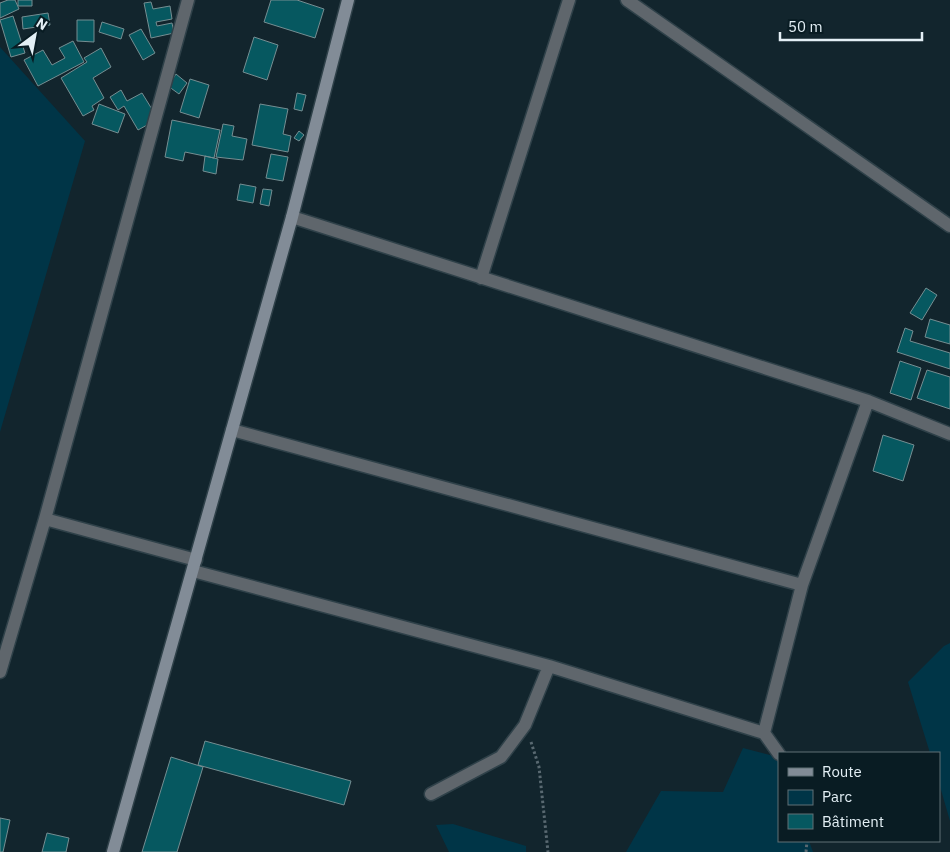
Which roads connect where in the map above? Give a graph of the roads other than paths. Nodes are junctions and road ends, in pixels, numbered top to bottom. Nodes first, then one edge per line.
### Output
1 (188, 0) edge
2 (348, 0) edge
3 (569, 0) edge
4 (626, 0) edge
5 (292, 217) junction
6 (950, 226) edge
7 (481, 278) junction
8 (868, 401) junction
9 (232, 430) junction
10 (950, 434) edge
11 (45, 519) junction
12 (195, 565) junction
13 (802, 585) junction
14 (548, 666) junction
15 (0, 672) edge
16 (764, 733) junction
17 (778, 753) edge
18 (432, 794) dead end
19 (113, 852) edge

1 - 11 street
2 - 5 main road
3 - 7 street
4 - 6 street
5 - 7 street
5 - 9 main road
7 - 8 street
8 - 10 street
8 - 13 street
9 - 12 main road
9 - 13 street
11 - 12 street
11 - 15 street
12 - 14 street
12 - 19 main road
13 - 16 street
14 - 16 street
14 - 18 street
16 - 17 street

